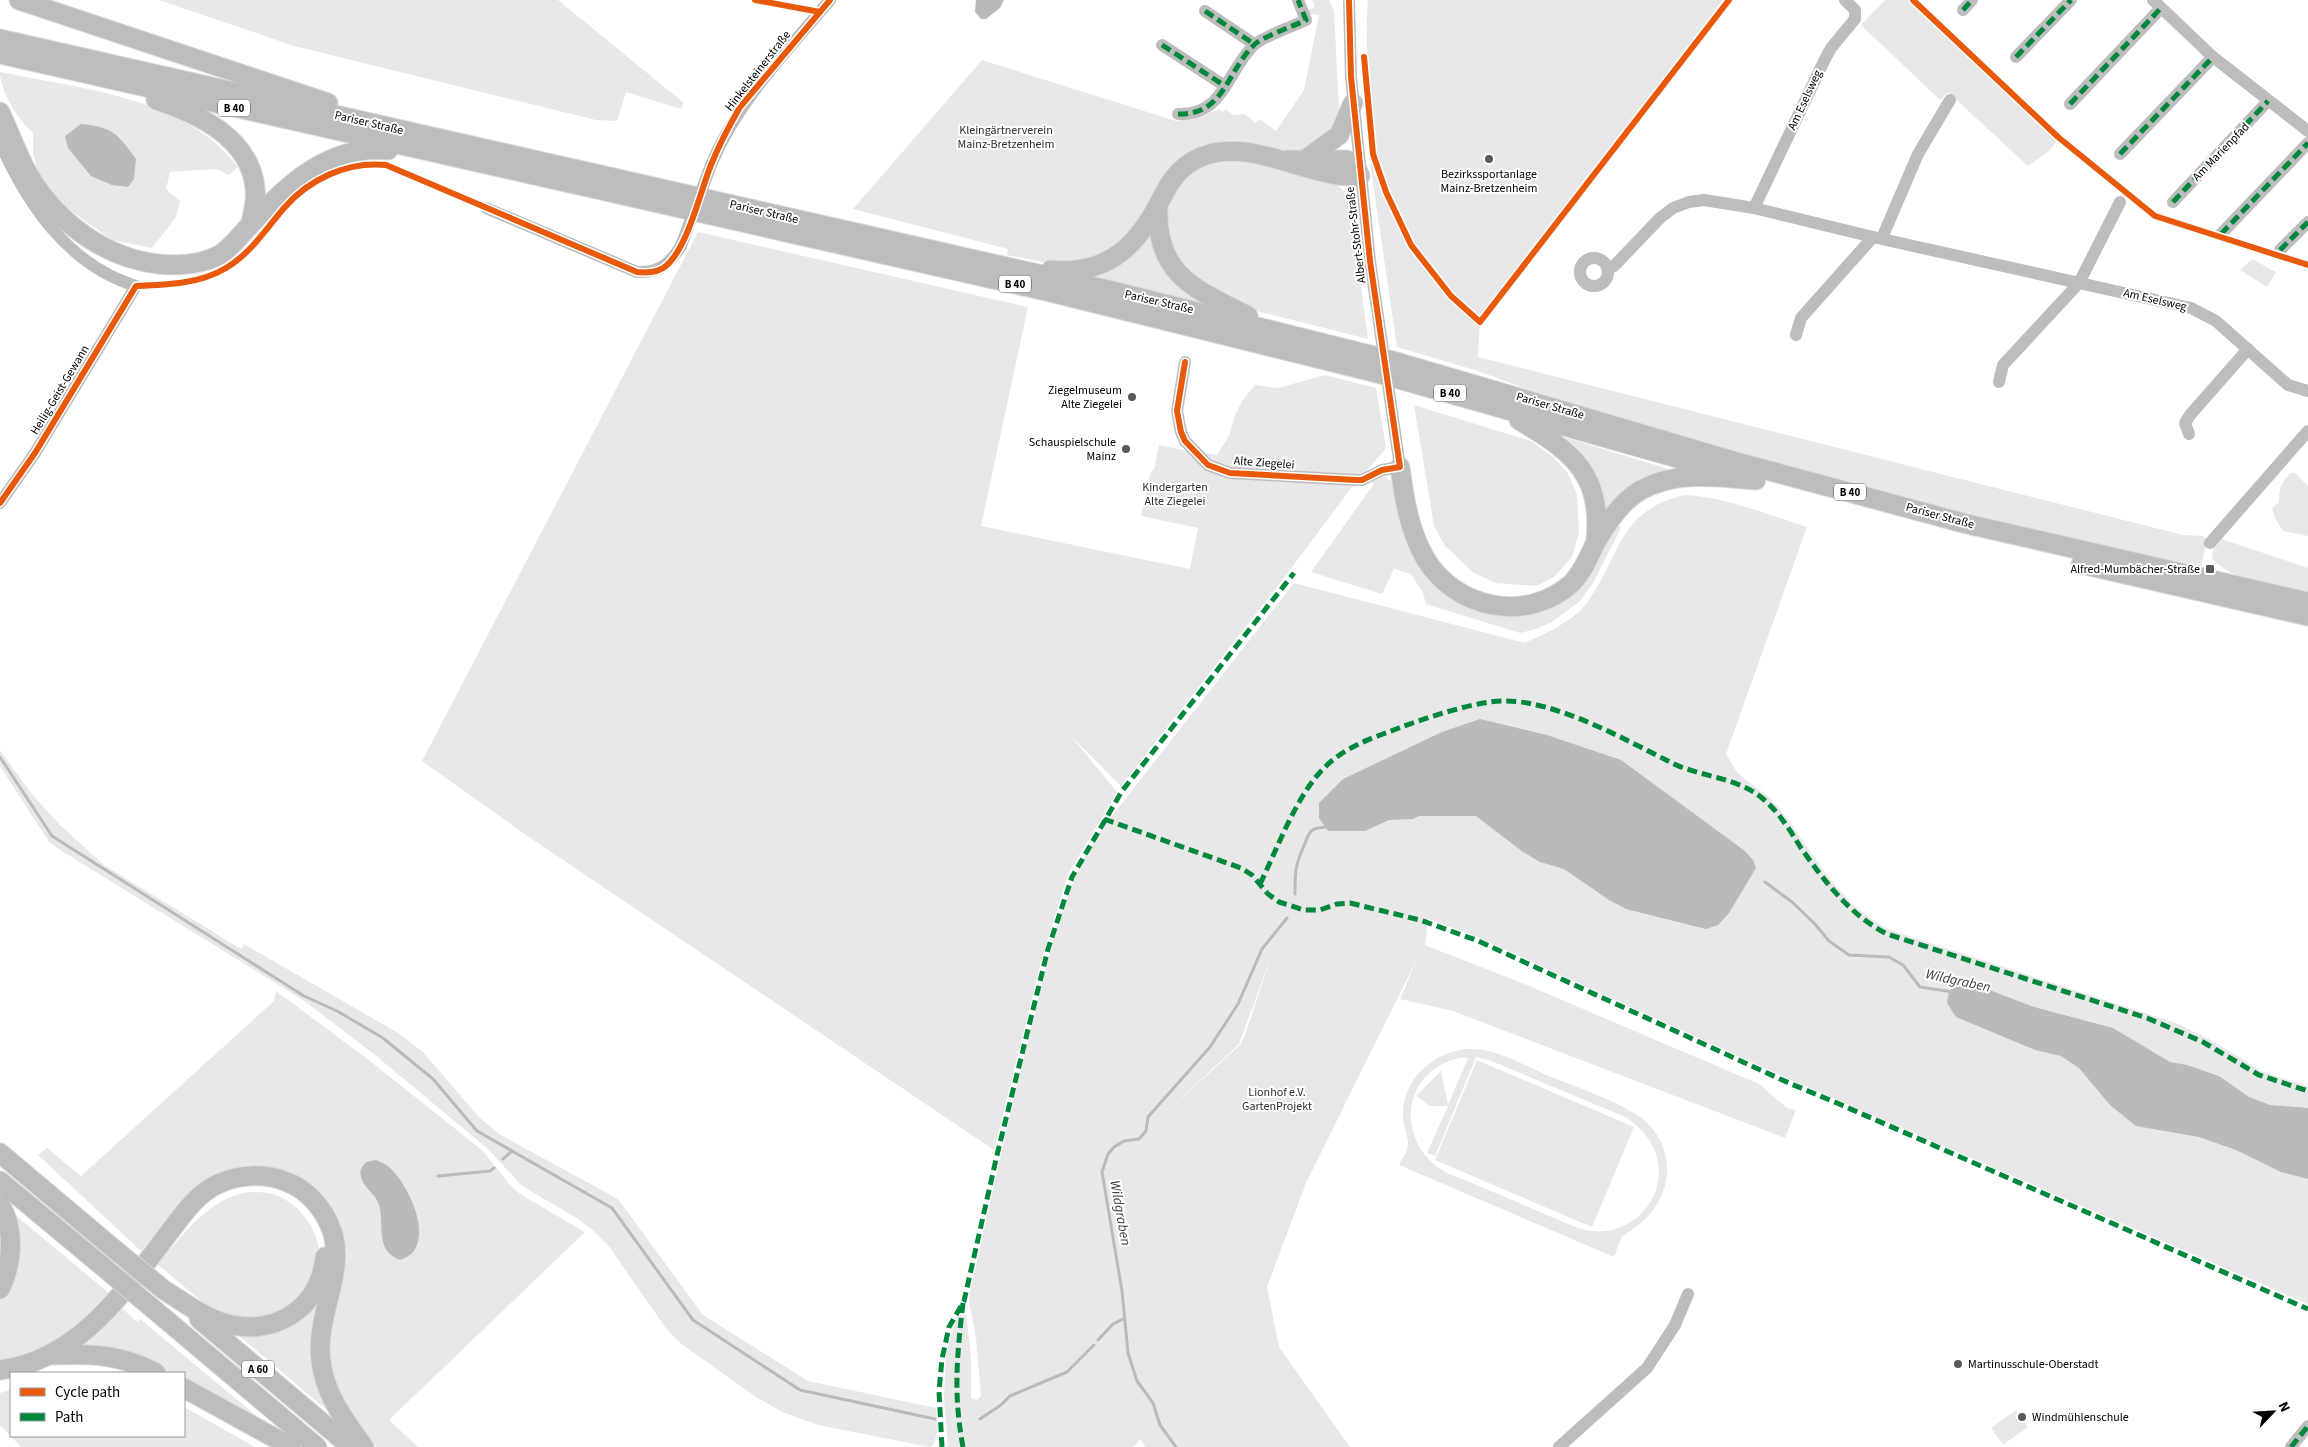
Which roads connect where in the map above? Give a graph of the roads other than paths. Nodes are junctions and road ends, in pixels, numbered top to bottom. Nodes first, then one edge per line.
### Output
1 (19, 0) edge
2 (830, 0) edge
3 (1298, 0) edge
4 (1340, 0) edge
5 (1349, 0) edge
6 (1845, 0) edge
7 (1972, 0) edge
8 (2071, 0) edge
9 (2157, 4) edge
10 (1963, 10) dead end
11 (1205, 11) dead end
12 (1348, 14) junction
13 (0, 39) edge
14 (1254, 44) junction
15 (1162, 46) dead end
16 (0, 54) edge
17 (2016, 57) dead end
18 (2213, 57) junction
19 (74, 71) junction
20 (1225, 86) junction
21 (1950, 100) dead end
22 (2268, 102) junction
23 (1354, 103) junction
24 (2070, 104) dead end
25 (0, 112) edge
26 (1178, 114) dead end
27 (395, 128) junction
28 (2308, 131) edge
29 (0, 143) edge
30 (2308, 143) edge
31 (2120, 154) dead end
32 (451, 157) junction
33 (1296, 160) junction
34 (1360, 176) junction
35 (2120, 202) dead end
36 (2173, 202) dead end
37 (1158, 205) junction
38 (486, 208) dead end
39 (1754, 208) junction
40 (2308, 222) edge
41 (251, 223) junction
42 (2221, 234) dead end
43 (1877, 238) junction
44 (2280, 250) dead end
45 (988, 263) junction
46 (1607, 268) dead end
47 (2079, 283) junction
48 (1275, 330) junction
49 (1796, 335) dead end
50 (2248, 349) junction
51 (1185, 362) dead end
52 (1372, 364) junction
53 (1401, 371) junction
54 (1999, 382) dead end
55 (2308, 391) edge
56 (1498, 407) junction
57 (2308, 431) edge
58 (2189, 434) dead end
59 (1400, 467) junction
60 (1756, 480) junction
61 (0, 503) edge
62 (2210, 543) dead end
63 (1596, 544) junction
64 (2308, 602) edge
65 (2308, 616) edge
66 (0, 1153) edge
67 (0, 1181) edge
68 (0, 1204) edge
69 (150, 1258) junction
70 (0, 1289) edge
71 (164, 1290) junction
72 (1688, 1294) dead end
73 (50, 1356) junction
74 (0, 1370) edge
75 (154, 1372) edge
76 (185, 1389) edge
77 (2308, 1426) edge
78 (291, 1447) edge
79 (317, 1447) edge
80 (352, 1447) edge
81 (364, 1447) edge
82 (1559, 1447) edge
83 (2291, 1447) edge

1 - 27 highway
2 - 38 street, Hinkelsteinerstraße, bridge
3 - 14 street
4 - 12 street
5 - 12 street, Albert-Stohr-Straße
6 - 39 street, Am Eselsweg
7 - 10 street
8 - 17 street
9 - 18 street
9 - 24 street
11 - 14 street
12 - 23 street, Albert-Stohr-Straße
13 - 27 highway, Pariser Straße / B 40
14 - 20 street
15 - 20 street
16 - 19 highway, Pariser Straße / B 40
18 - 22 street
18 - 31 street
19 - 32 highway, Pariser Straße / B 40
19 - 41 highway
20 - 26 street
21 - 43 street
22 - 28 street
22 - 36 street, Am Marienpfad
23 - 33 highway
23 - 34 street, Albert-Stohr-Straße
25 - 41 highway
27 - 45 highway, Pariser Straße / B 40
29 - 61 street, Heilig-Geist-Gewann
30 - 42 street
32 - 41 highway
32 - 52 highway, Pariser Straße / B 40
33 - 34 highway, B 40
33 - 37 highway, B 40
34 - 59 street, Albert-Stohr-Straße
35 - 47 street
37 - 45 highway, B 40
37 - 48 highway, B 40
39 - 43 street, Am Eselsweg
39 - 46 street, Am Eselsweg
40 - 44 street
43 - 47 street, Am Eselsweg
43 - 49 street
45 - 48 highway, Pariser Straße / B 40
47 - 50 street, Am Eselsweg
47 - 54 street
48 - 52 highway, Pariser Straße / B 40
50 - 55 street, Am Eselsweg
50 - 58 street
51 - 59 street, Alte Ziegelei
52 - 53 highway, Pariser Straße / B 40, bridge
53 - 56 highway, Pariser Straße / B 40
53 - 64 highway, Pariser Straße / B 40
56 - 60 highway, Pariser Straße / B 40
56 - 63 highway, B 40
57 - 62 street
59 - 63 highway, B 40
60 - 63 highway, B 40
60 - 65 highway, Pariser Straße / B 40
66 - 71 highway, A 60, bridge
67 - 79 highway, A 60, bridge
68 - 70 highway
69 - 71 highway
69 - 73 highway
69 - 81 highway
71 - 80 highway, A 60
72 - 82 street
73 - 74 highway
73 - 75 highway
76 - 78 highway
77 - 83 street

